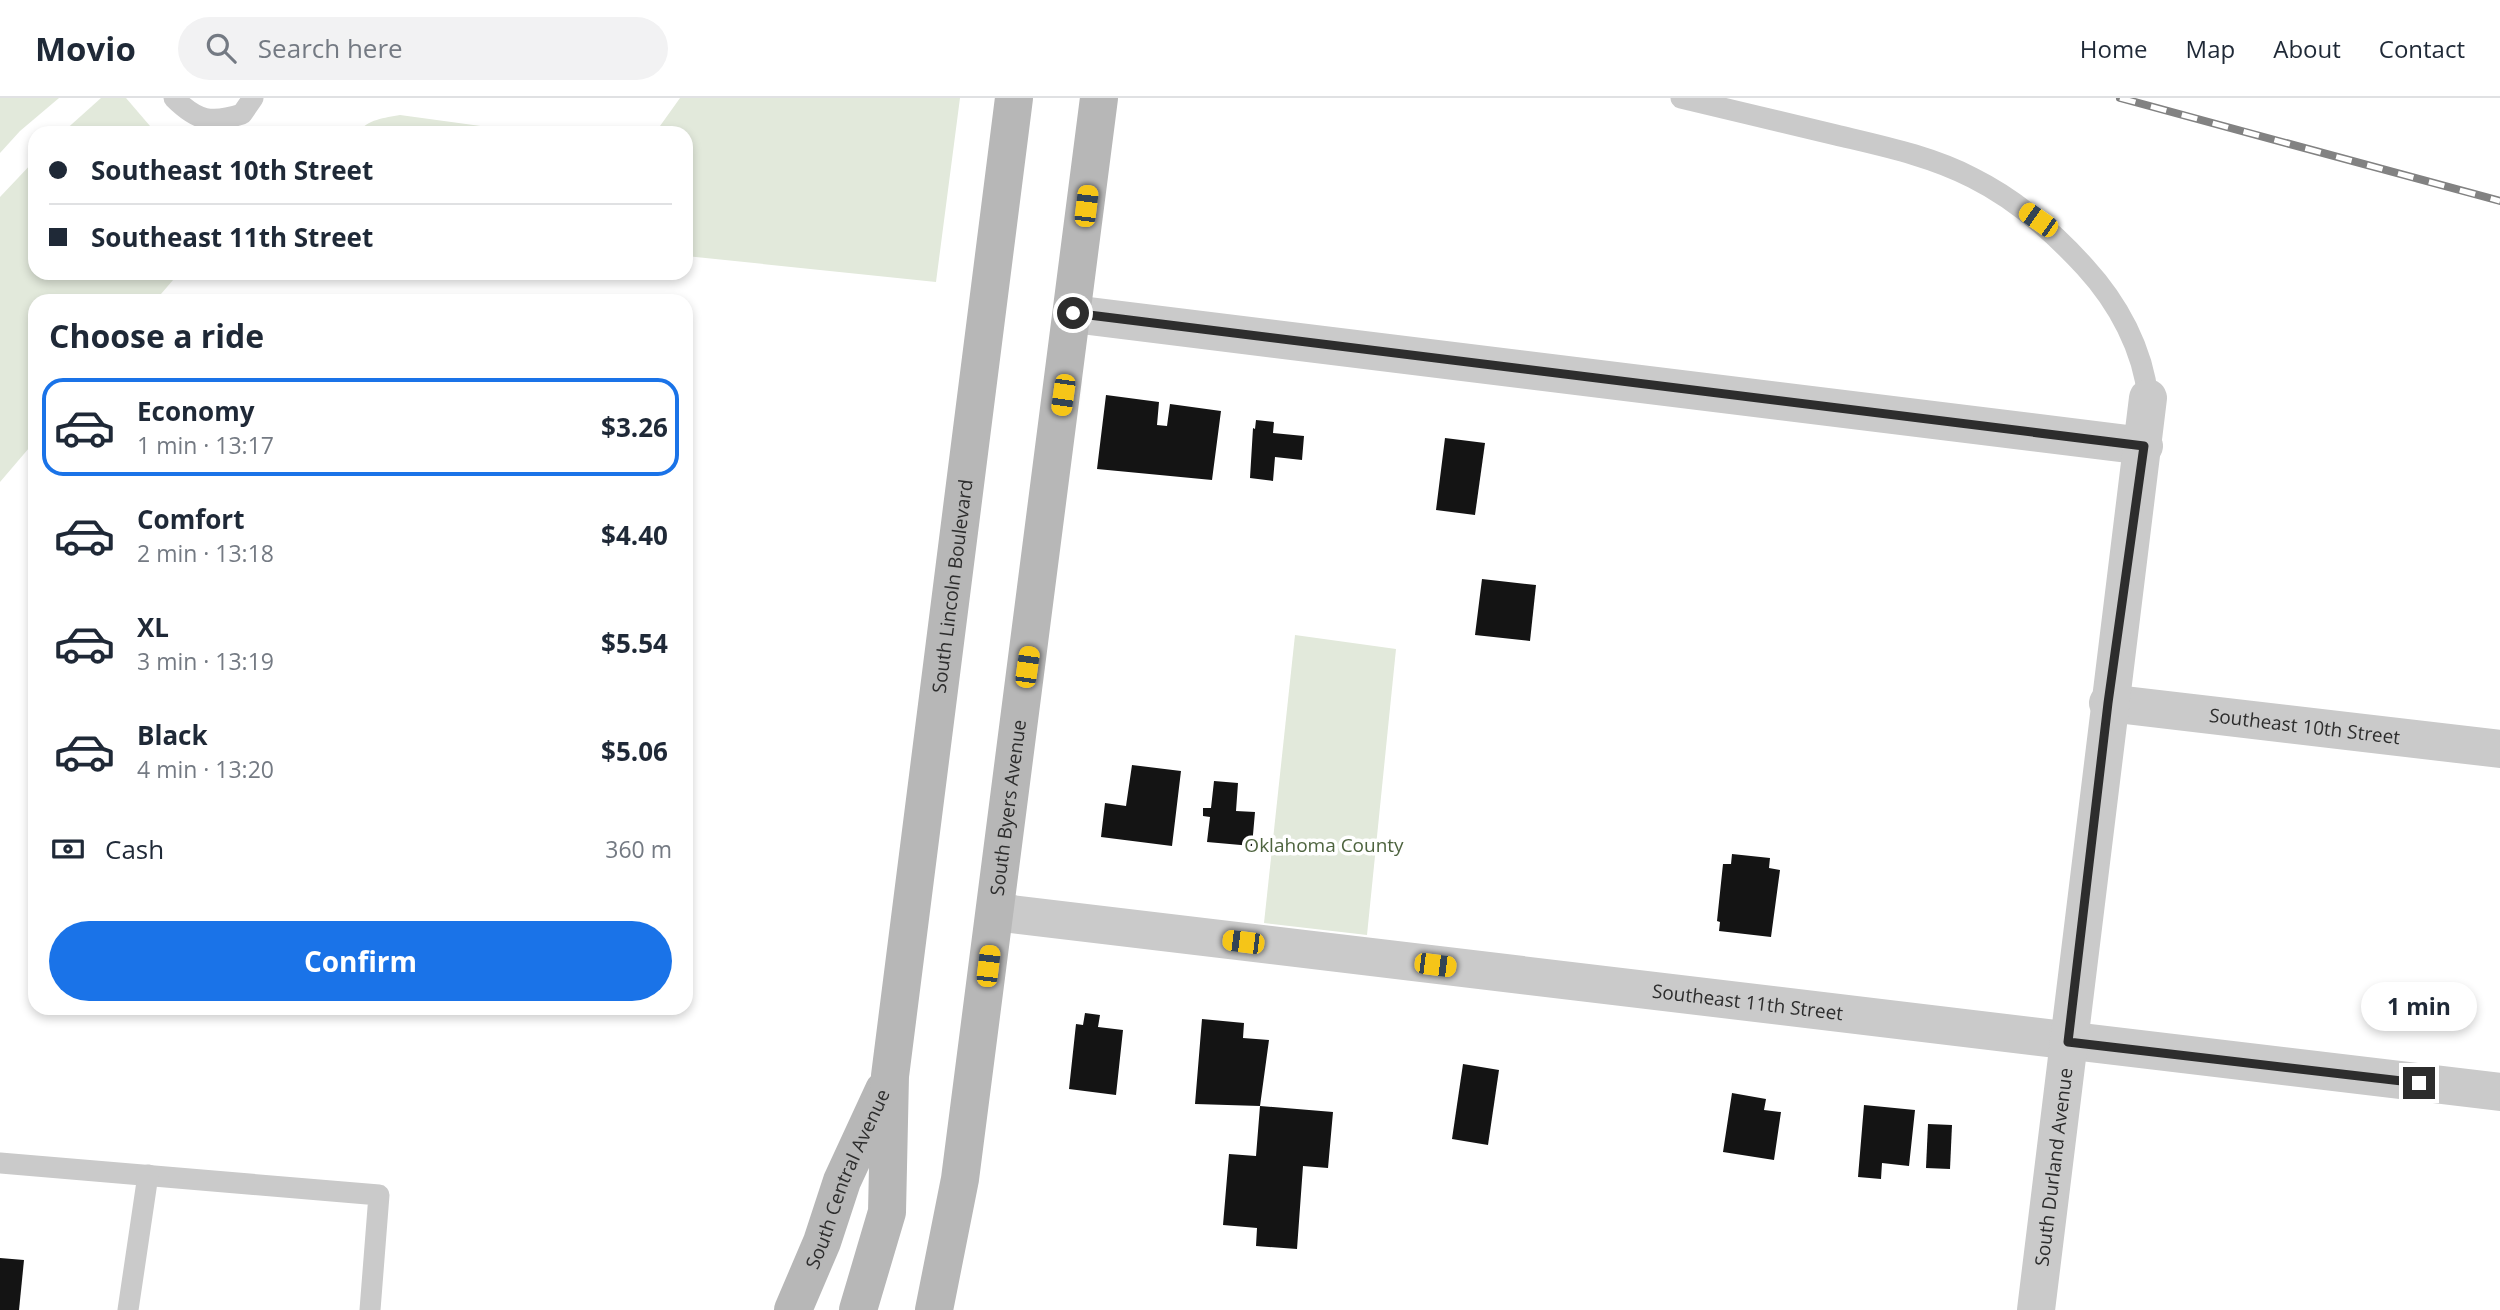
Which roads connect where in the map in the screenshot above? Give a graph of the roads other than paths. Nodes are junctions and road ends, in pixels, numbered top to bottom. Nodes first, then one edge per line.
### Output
1 (174, 98) edge
2 (253, 98) edge
3 (1014, 98) edge
4 (1099, 98) edge
5 (1681, 98) edge
6 (1073, 313) junction
7 (2148, 398) joint
8 (2144, 446) junction
9 (2108, 703) junction
10 (2500, 749) edge
11 (995, 912) junction
12 (2068, 1042) junction
13 (890, 1076) junction
14 (2500, 1092) edge
15 (0, 1163) edge
16 (148, 1175) junction
17 (128, 1310) edge
18 (370, 1310) edge
19 (793, 1310) edge
20 (858, 1310) edge
21 (934, 1310) edge
22 (2036, 1310) edge

1 - 2 lane
3 - 13 main road, South Lincoln Boulevard
4 - 6 main road, South Byers Avenue
5 - 7 lane
6 - 8 street
6 - 11 main road, South Byers Avenue
7 - 8 street, South Durland Avenue
8 - 9 street, South Durland Avenue
9 - 10 street, Southeast 10th Street
9 - 12 street, South Durland Avenue
11 - 12 street, Southeast 11th Street
11 - 21 main road, South Byers Avenue
12 - 14 street, Southeast 11th Street
12 - 22 street, South Durland Avenue
13 - 19 main road, South Central Avenue
13 - 20 main road, South Central Avenue
15 - 16 lane
16 - 17 lane
16 - 18 lane

